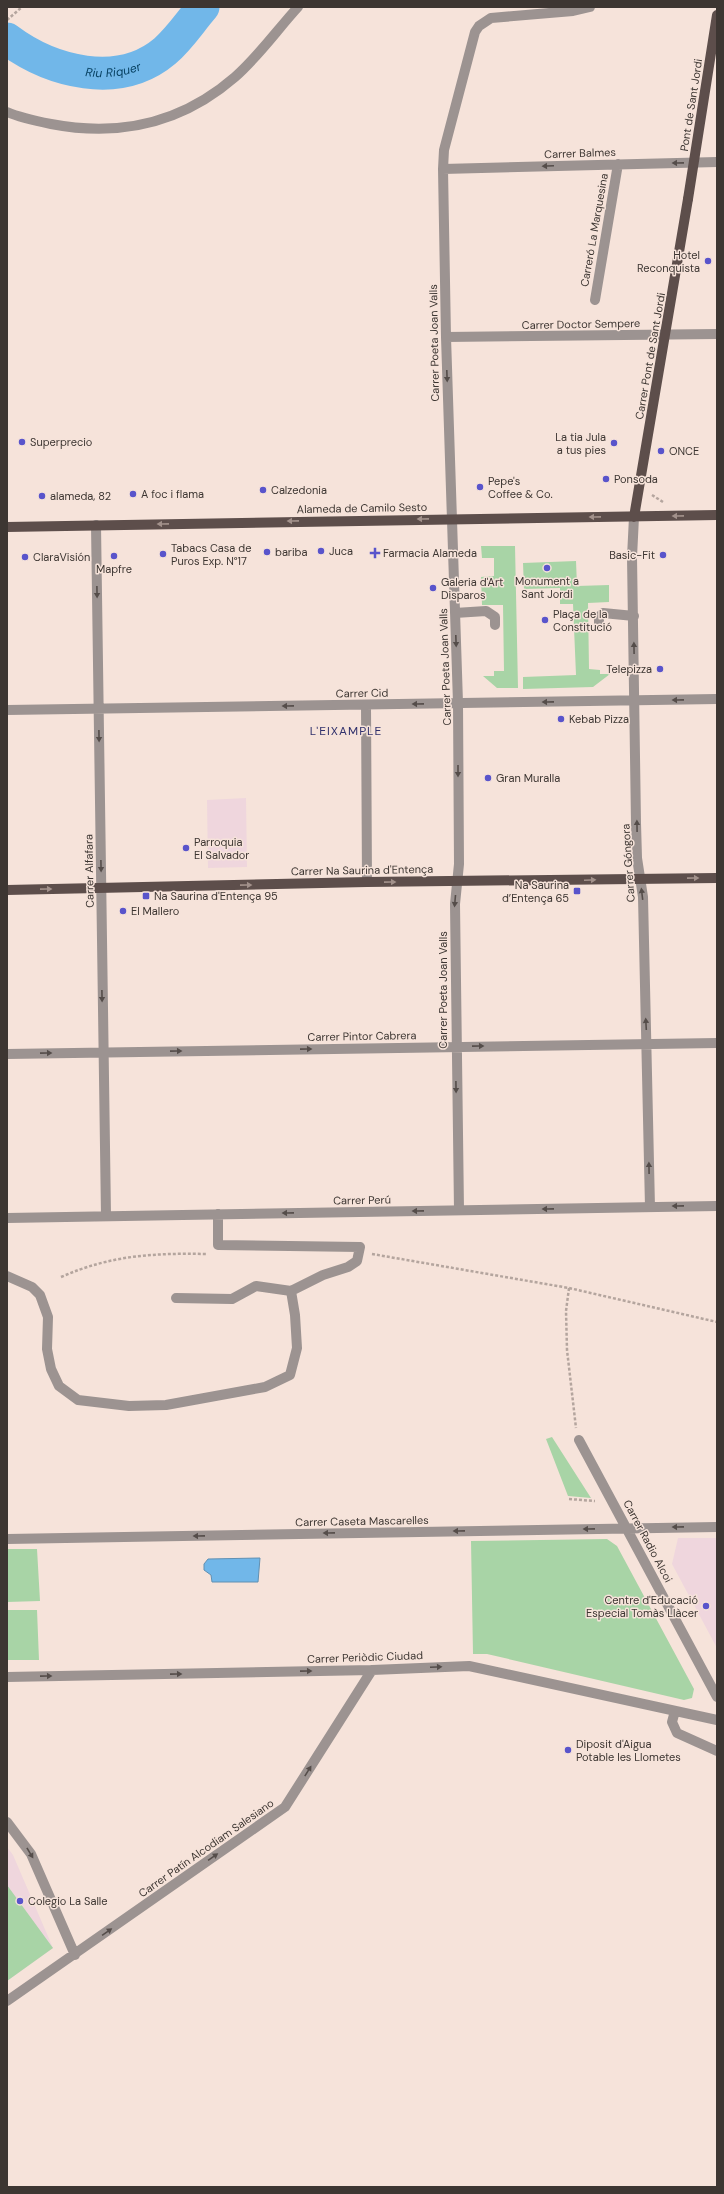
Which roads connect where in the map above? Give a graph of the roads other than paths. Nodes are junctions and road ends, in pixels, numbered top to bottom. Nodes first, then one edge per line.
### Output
1 (298, 7) edge
2 (590, 7) edge
3 (717, 14) edge
4 (7, 112) edge
5 (717, 162) edge
6 (618, 164) junction
7 (443, 169) junction
8 (688, 199) joint
9 (595, 300) dead end
10 (717, 334) edge
11 (665, 335) junction
12 (446, 337) junction
13 (717, 515) edge
14 (634, 517) junction
15 (452, 518) junction
16 (96, 525) junction
17 (7, 527) edge
18 (455, 613) junction
19 (634, 616) junction
20 (598, 623) dead end
21 (495, 625) dead end
22 (717, 699) edge
23 (635, 701) junction
24 (458, 703) junction
25 (366, 705) junction
26 (98, 708) junction
27 (7, 710) edge
28 (717, 878) edge
29 (640, 879) junction
30 (457, 881) junction
31 (367, 882) junction
32 (101, 888) junction
33 (7, 890) edge
34 (717, 1043) edge
35 (647, 1044) junction
36 (456, 1046) junction
37 (103, 1052) junction
38 (7, 1054) edge
39 (717, 1206) edge
40 (650, 1207) junction
41 (459, 1210) junction
42 (218, 1214) junction
43 (106, 1216) junction
44 (7, 1218) edge
45 (7, 1276) edge
46 (291, 1291) junction
47 (176, 1298) dead end
48 (579, 1440) road end
49 (717, 1527) edge
50 (628, 1528) junction
51 (7, 1539) edge
52 (372, 1670) junction
53 (7, 1677) edge
54 (717, 1697) edge
55 (675, 1711) junction
56 (717, 1720) edge
57 (717, 1751) edge
58 (7, 1822) edge
59 (75, 1955) junction
60 (7, 2001) edge

1 - 4 street
2 - 7 street, Carrer Poeta Joan Valls
3 - 8 main road, Pont de Sant Jordi, bridge
5 -> 6 street, Carrer Balmes
6 -> 7 street, Carrer Balmes
6 - 9 street, Carreró La Marquesina
7 - 12 street, Carrer Poeta Joan Valls
8 - 11 main road, Carrer Pont de Sant Jordi
10 - 11 street, Carrer Doctor Sempere
11 - 12 street, Carrer Doctor Sempere
11 - 14 main road, Carrer Pont de Sant Jordi
12 -> 15 street, Carrer Poeta Joan Valls
13 -> 14 main road, Alameda de Camilo Sesto
14 -> 15 main road, Alameda de Camilo Sesto
14 - 19 street, Carrer Góngora
15 -> 16 main road, Alameda de Camilo Sesto
15 - 18 street, Carrer Poeta Joan Valls
16 - 17 main road, Alameda de Camilo Sesto
16 -> 26 street, Carrer Alfafara
18 - 21 street
18 -> 24 street, Carrer Poeta Joan Valls
19 - 20 street
23 -> 19 street, Carrer Góngora
22 -> 23 street, Carrer Cid
23 -> 24 street, Carrer Cid
29 -> 23 street, Carrer Góngora
24 -> 25 street, Carrer Cid
24 -> 30 street, Carrer Poeta Joan Valls
25 -> 26 street, Carrer Cid
25 - 31 street
26 - 27 street, Carrer Cid
26 -> 32 street, Carrer Alfafara
29 -> 28 main road, Carrer Na Saurina d'Entença
30 -> 29 main road, Carrer Na Saurina d'Entença
35 -> 29 street, Carrer Góngora
31 -> 30 main road, Carrer Na Saurina d'Entença
30 -> 36 street, Carrer Poeta Joan Valls
32 -> 31 main road, Carrer Na Saurina d'Entença
33 -> 32 main road, Carrer Na Saurina d'Entença
32 -> 37 street, Carrer Alfafara
34 - 35 street, Carrer Pintor Cabrera
36 -> 35 street, Carrer Pintor Cabrera
40 -> 35 street, Carrer Góngora
37 -> 36 street, Carrer Pintor Cabrera
36 -> 41 street, Carrer Poeta Joan Valls
38 -> 37 street, Carrer Pintor Cabrera
37 - 43 street, Carrer Alfafara
39 -> 40 street, Carrer Perú
40 -> 41 street, Carrer Perú
41 -> 42 street, Carrer Perú
42 - 43 street, Carrer Perú
42 - 46 street
43 - 44 street, Carrer Perú
45 - 46 street
46 - 47 street
48 - 50 street, Carrer Radio Alcoi
49 -> 50 street, Carrer Caseta Mascarelles
50 -> 51 street, Carrer Caseta Mascarelles
50 - 54 street, Carrer Radio Alcoi
53 -> 52 street, Carrer Periòdic Ciudad
52 -> 55 street, Carrer Periòdic Ciudad
59 -> 52 street, Carrer Patín Alcodiam Salesiano
55 - 56 street, Carrer Periòdic Ciudad
55 - 57 street
58 -> 59 street
59 - 60 street, Carrer Patín Alcodiam Salesiano

